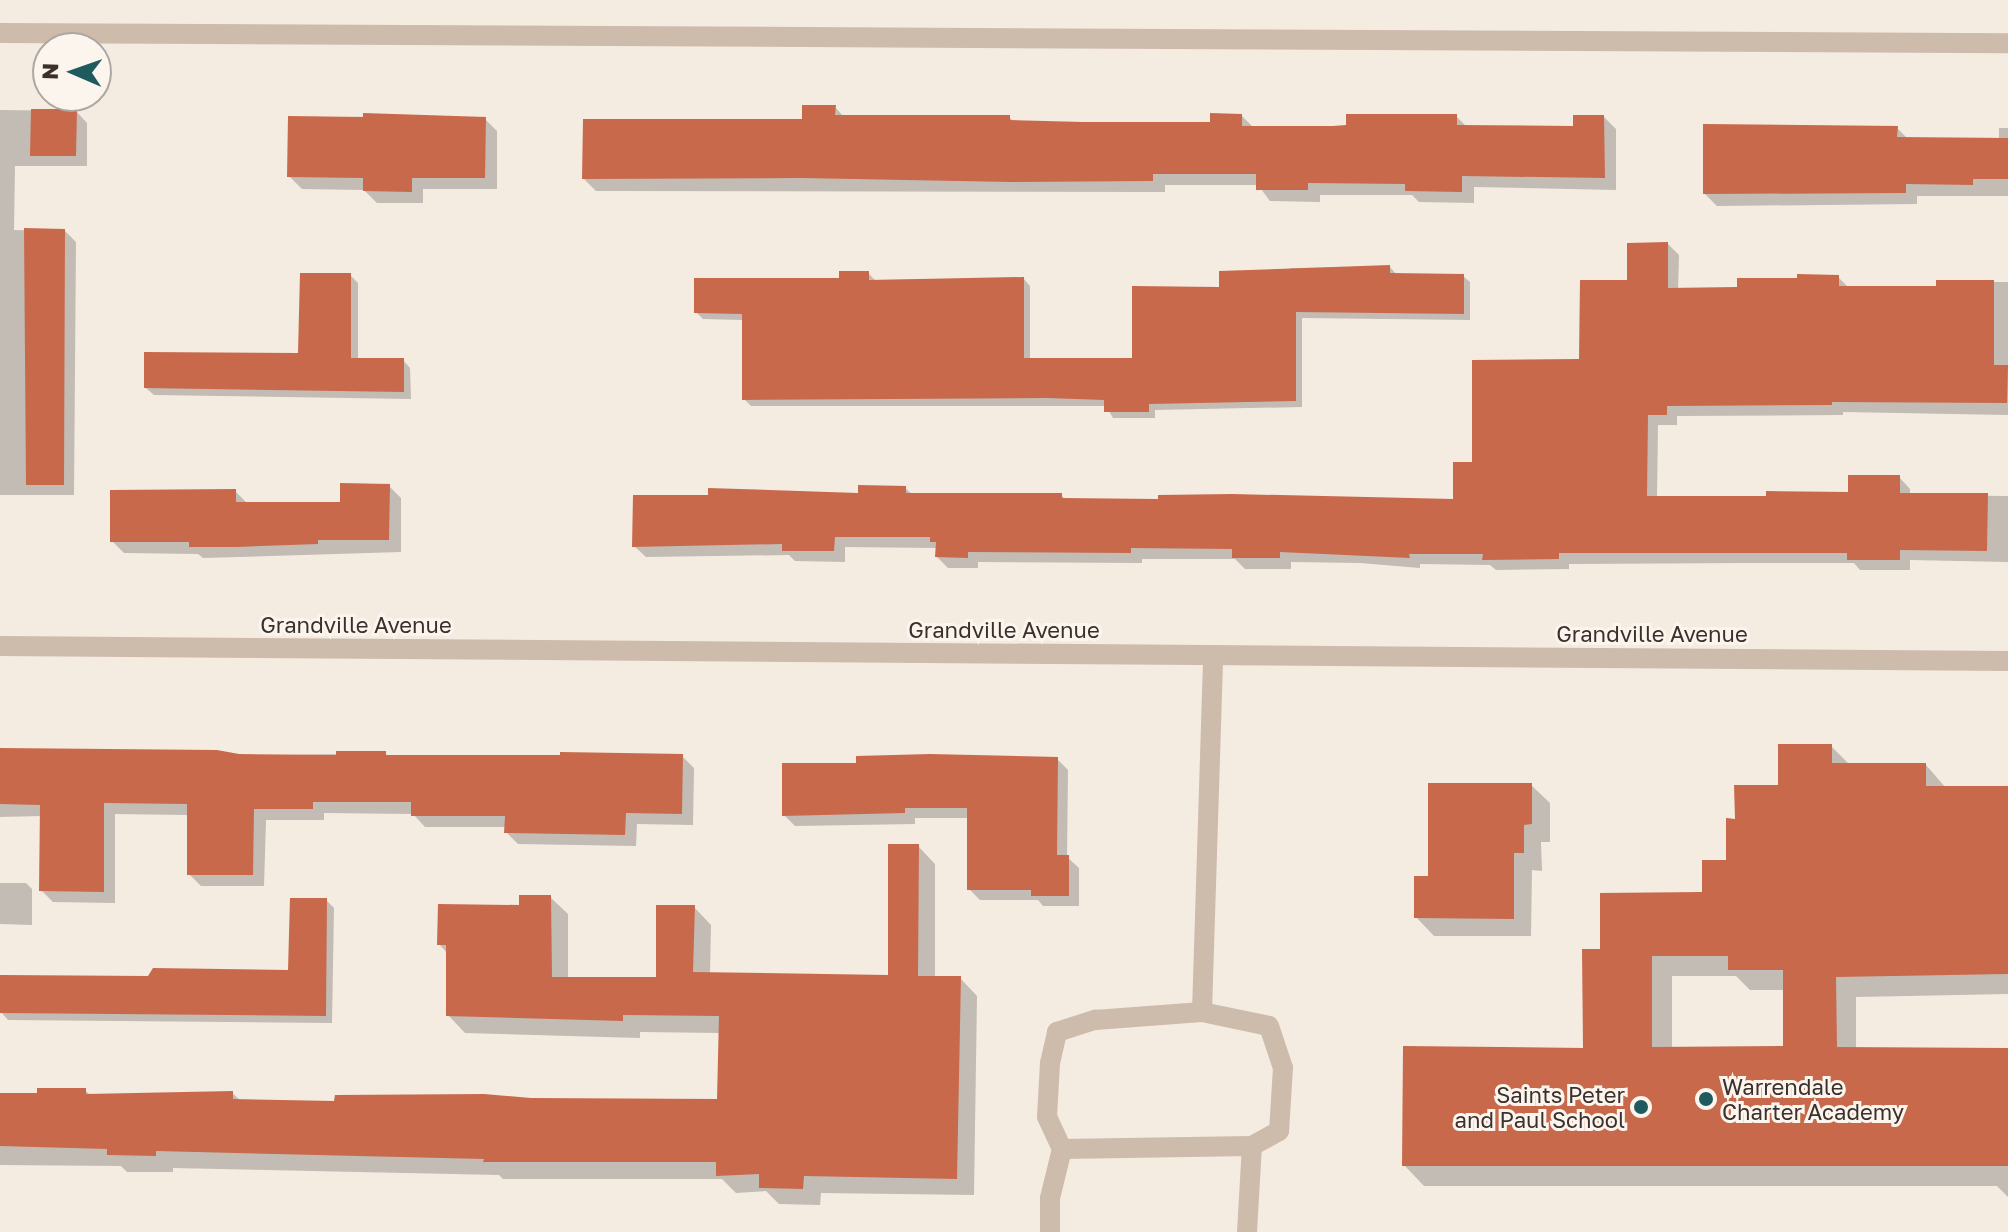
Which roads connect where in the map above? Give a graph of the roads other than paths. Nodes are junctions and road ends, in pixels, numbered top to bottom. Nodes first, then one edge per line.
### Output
1 (0, 33) edge
2 (2008, 43) edge
3 (0, 646) edge
4 (1213, 655) junction
5 (2008, 661) edge
6 (1202, 1012) junction
7 (1252, 1146) junction
8 (1062, 1149) junction
9 (1050, 1232) edge
10 (1247, 1232) edge

1 - 2 street
3 - 4 street, Grandville Avenue
4 - 5 street, Grandville Avenue
4 - 6 street
6 - 7 street
6 - 8 street
7 - 8 street
7 - 10 street
8 - 9 street

